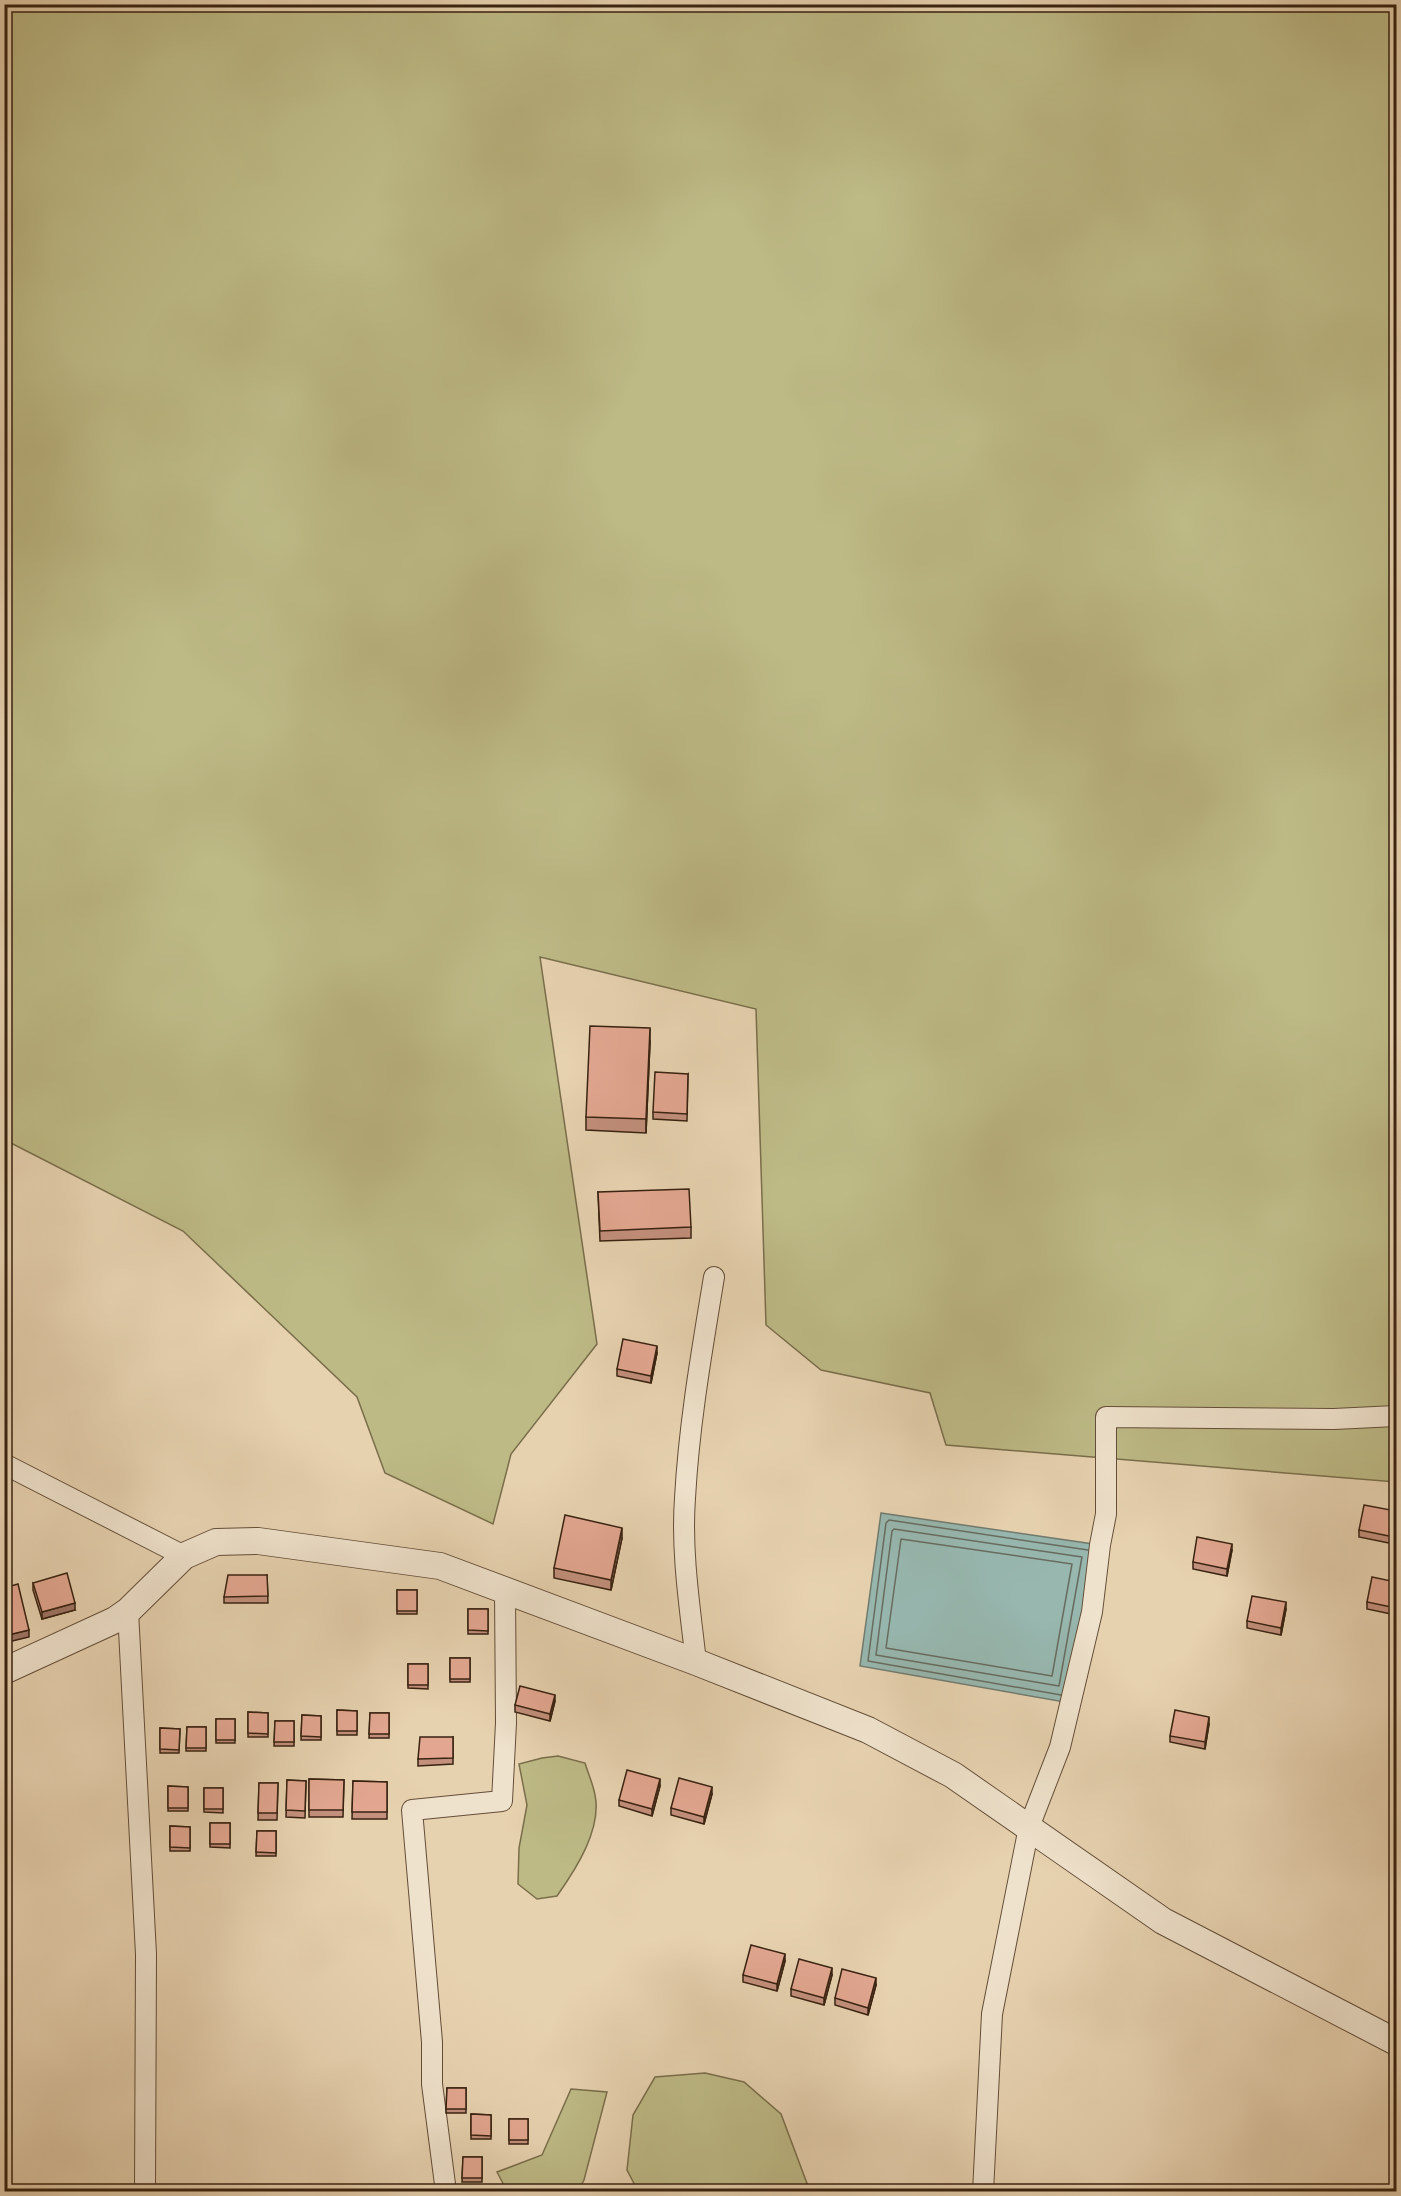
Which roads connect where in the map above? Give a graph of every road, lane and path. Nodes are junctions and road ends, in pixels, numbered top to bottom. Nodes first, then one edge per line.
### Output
1 (714, 1277) dead end
2 (1396, 1416) edge
3 (4, 1464) edge
4 (184, 1556) junction
5 (505, 1591) junction
6 (128, 1611) junction
7 (696, 1662) junction
8 (4, 1671) edge
9 (1029, 1827) junction
10 (1396, 2042) edge
11 (145, 2192) edge
12 (446, 2192) edge
13 (983, 2192) edge

1 - 7 street
2 - 9 street
3 - 4 street
4 - 5 street
4 - 6 street
5 - 7 street
5 - 12 street
6 - 8 street
6 - 11 street
7 - 9 street
9 - 10 street
9 - 13 street

